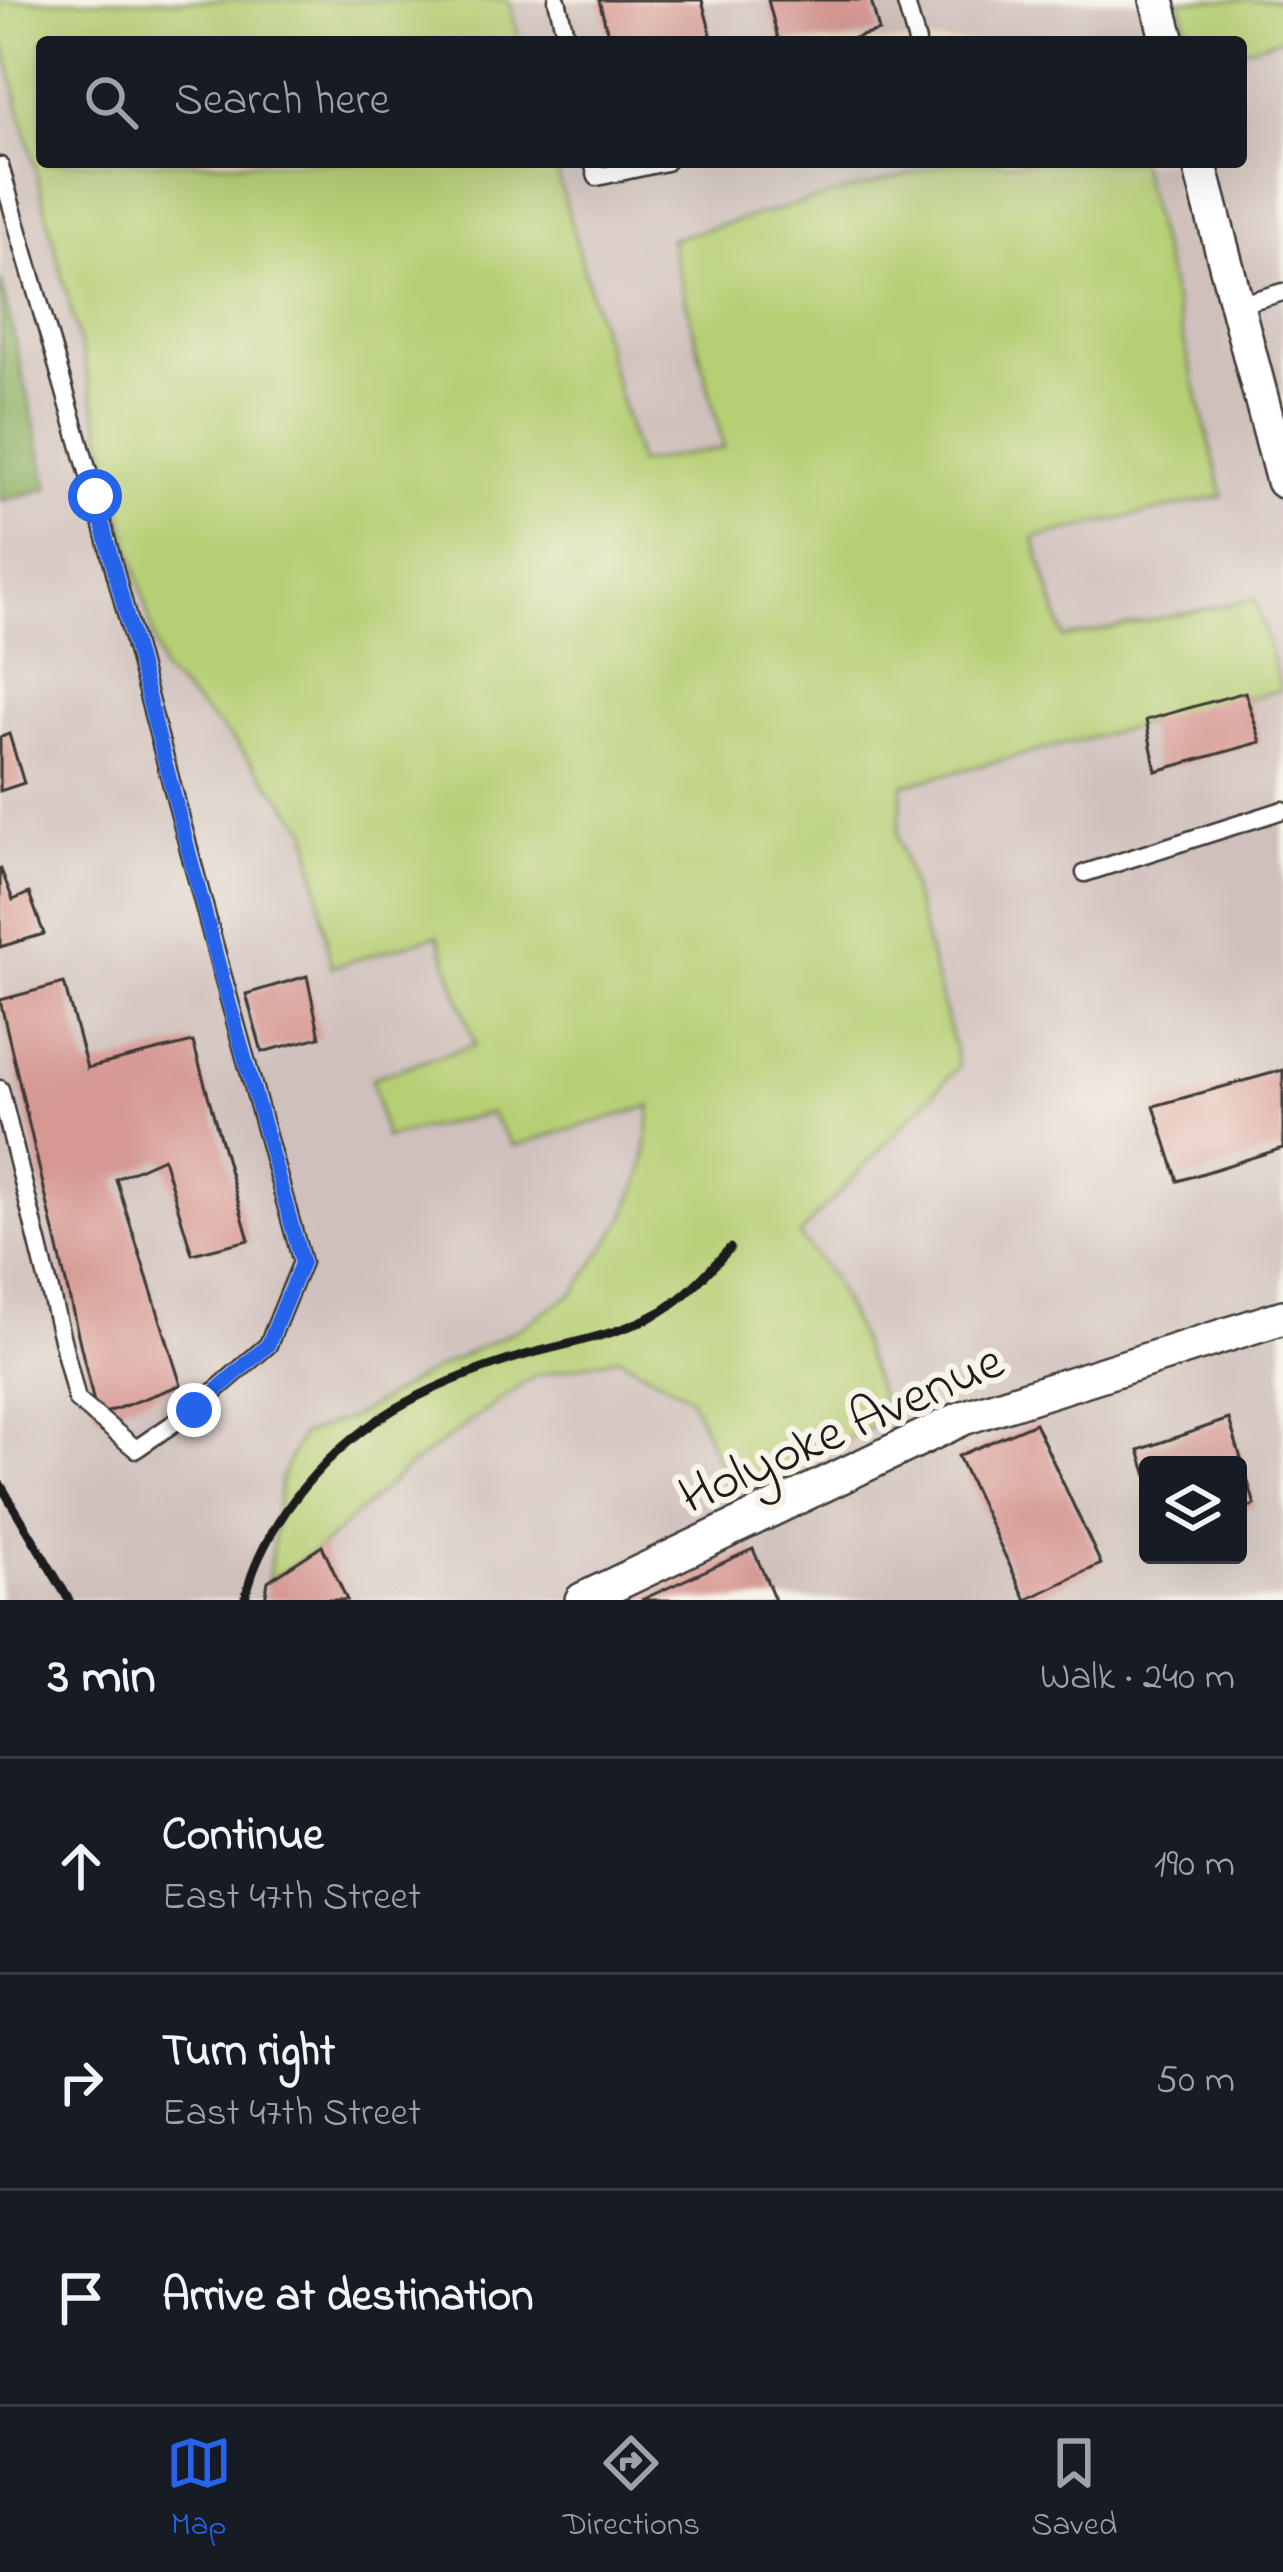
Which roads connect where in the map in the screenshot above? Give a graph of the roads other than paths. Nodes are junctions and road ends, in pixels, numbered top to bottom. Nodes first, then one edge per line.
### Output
1 (557, 0) edge
2 (905, 0) edge
3 (1157, 0) edge
4 (566, 36) edge
5 (914, 36) edge
6 (1166, 36) edge
7 (0, 166) edge
8 (595, 168) edge
9 (638, 168) edge
10 (1201, 168) edge
11 (1283, 292) edge
12 (1237, 305) junction
13 (1283, 481) edge
14 (1283, 810) edge
15 (1085, 873) dead end
16 (0, 1089) edge
17 (1283, 1317) edge
18 (582, 1600) edge

1 - 4 lane
2 - 5 lane
3 - 6 street
7 - 16 lane
8 - 9 lane
10 - 12 street
11 - 12 lane
12 - 13 street
14 - 15 lane
17 - 18 street, Holyoke Avenue

